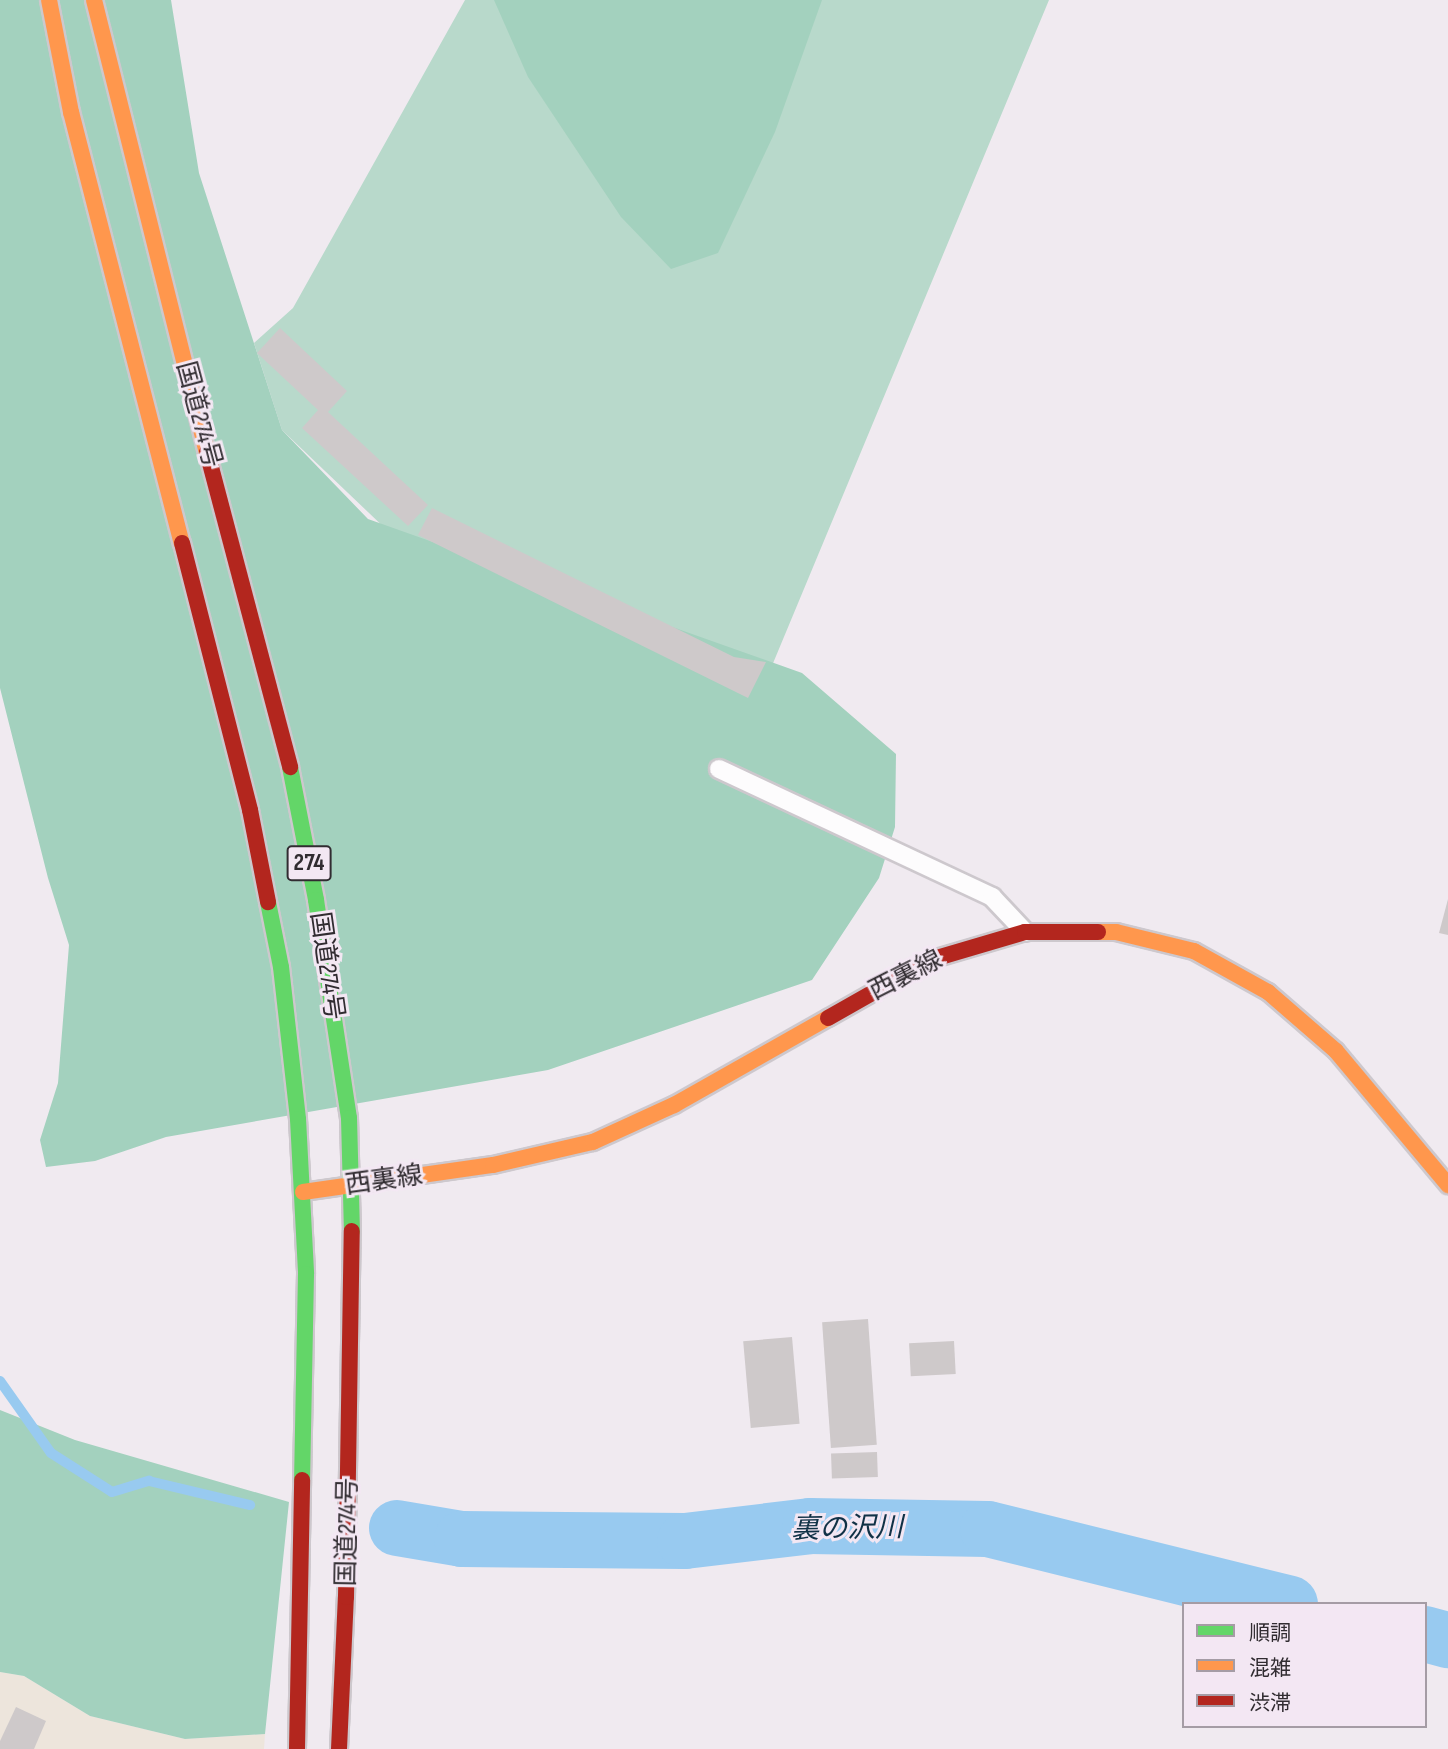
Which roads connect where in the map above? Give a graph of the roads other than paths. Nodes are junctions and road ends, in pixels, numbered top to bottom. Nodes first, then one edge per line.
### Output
1 (49, 0) edge
2 (94, 0) edge
3 (719, 769) dead end
4 (1025, 932) junction
5 (1448, 1185) edge
6 (351, 1186) junction
7 (303, 1192) junction
8 (297, 1749) edge
9 (339, 1749) edge

1 - 7 main road, 国道274号 / 274
2 - 6 main road, 国道274号 / 274
3 - 4 lane
4 - 5 main road, 西裏線
4 - 6 main road, 西裏線
6 - 7 main road, 西裏線
6 - 9 main road, 国道274号 / 274
7 - 8 main road, 国道274号 / 274

